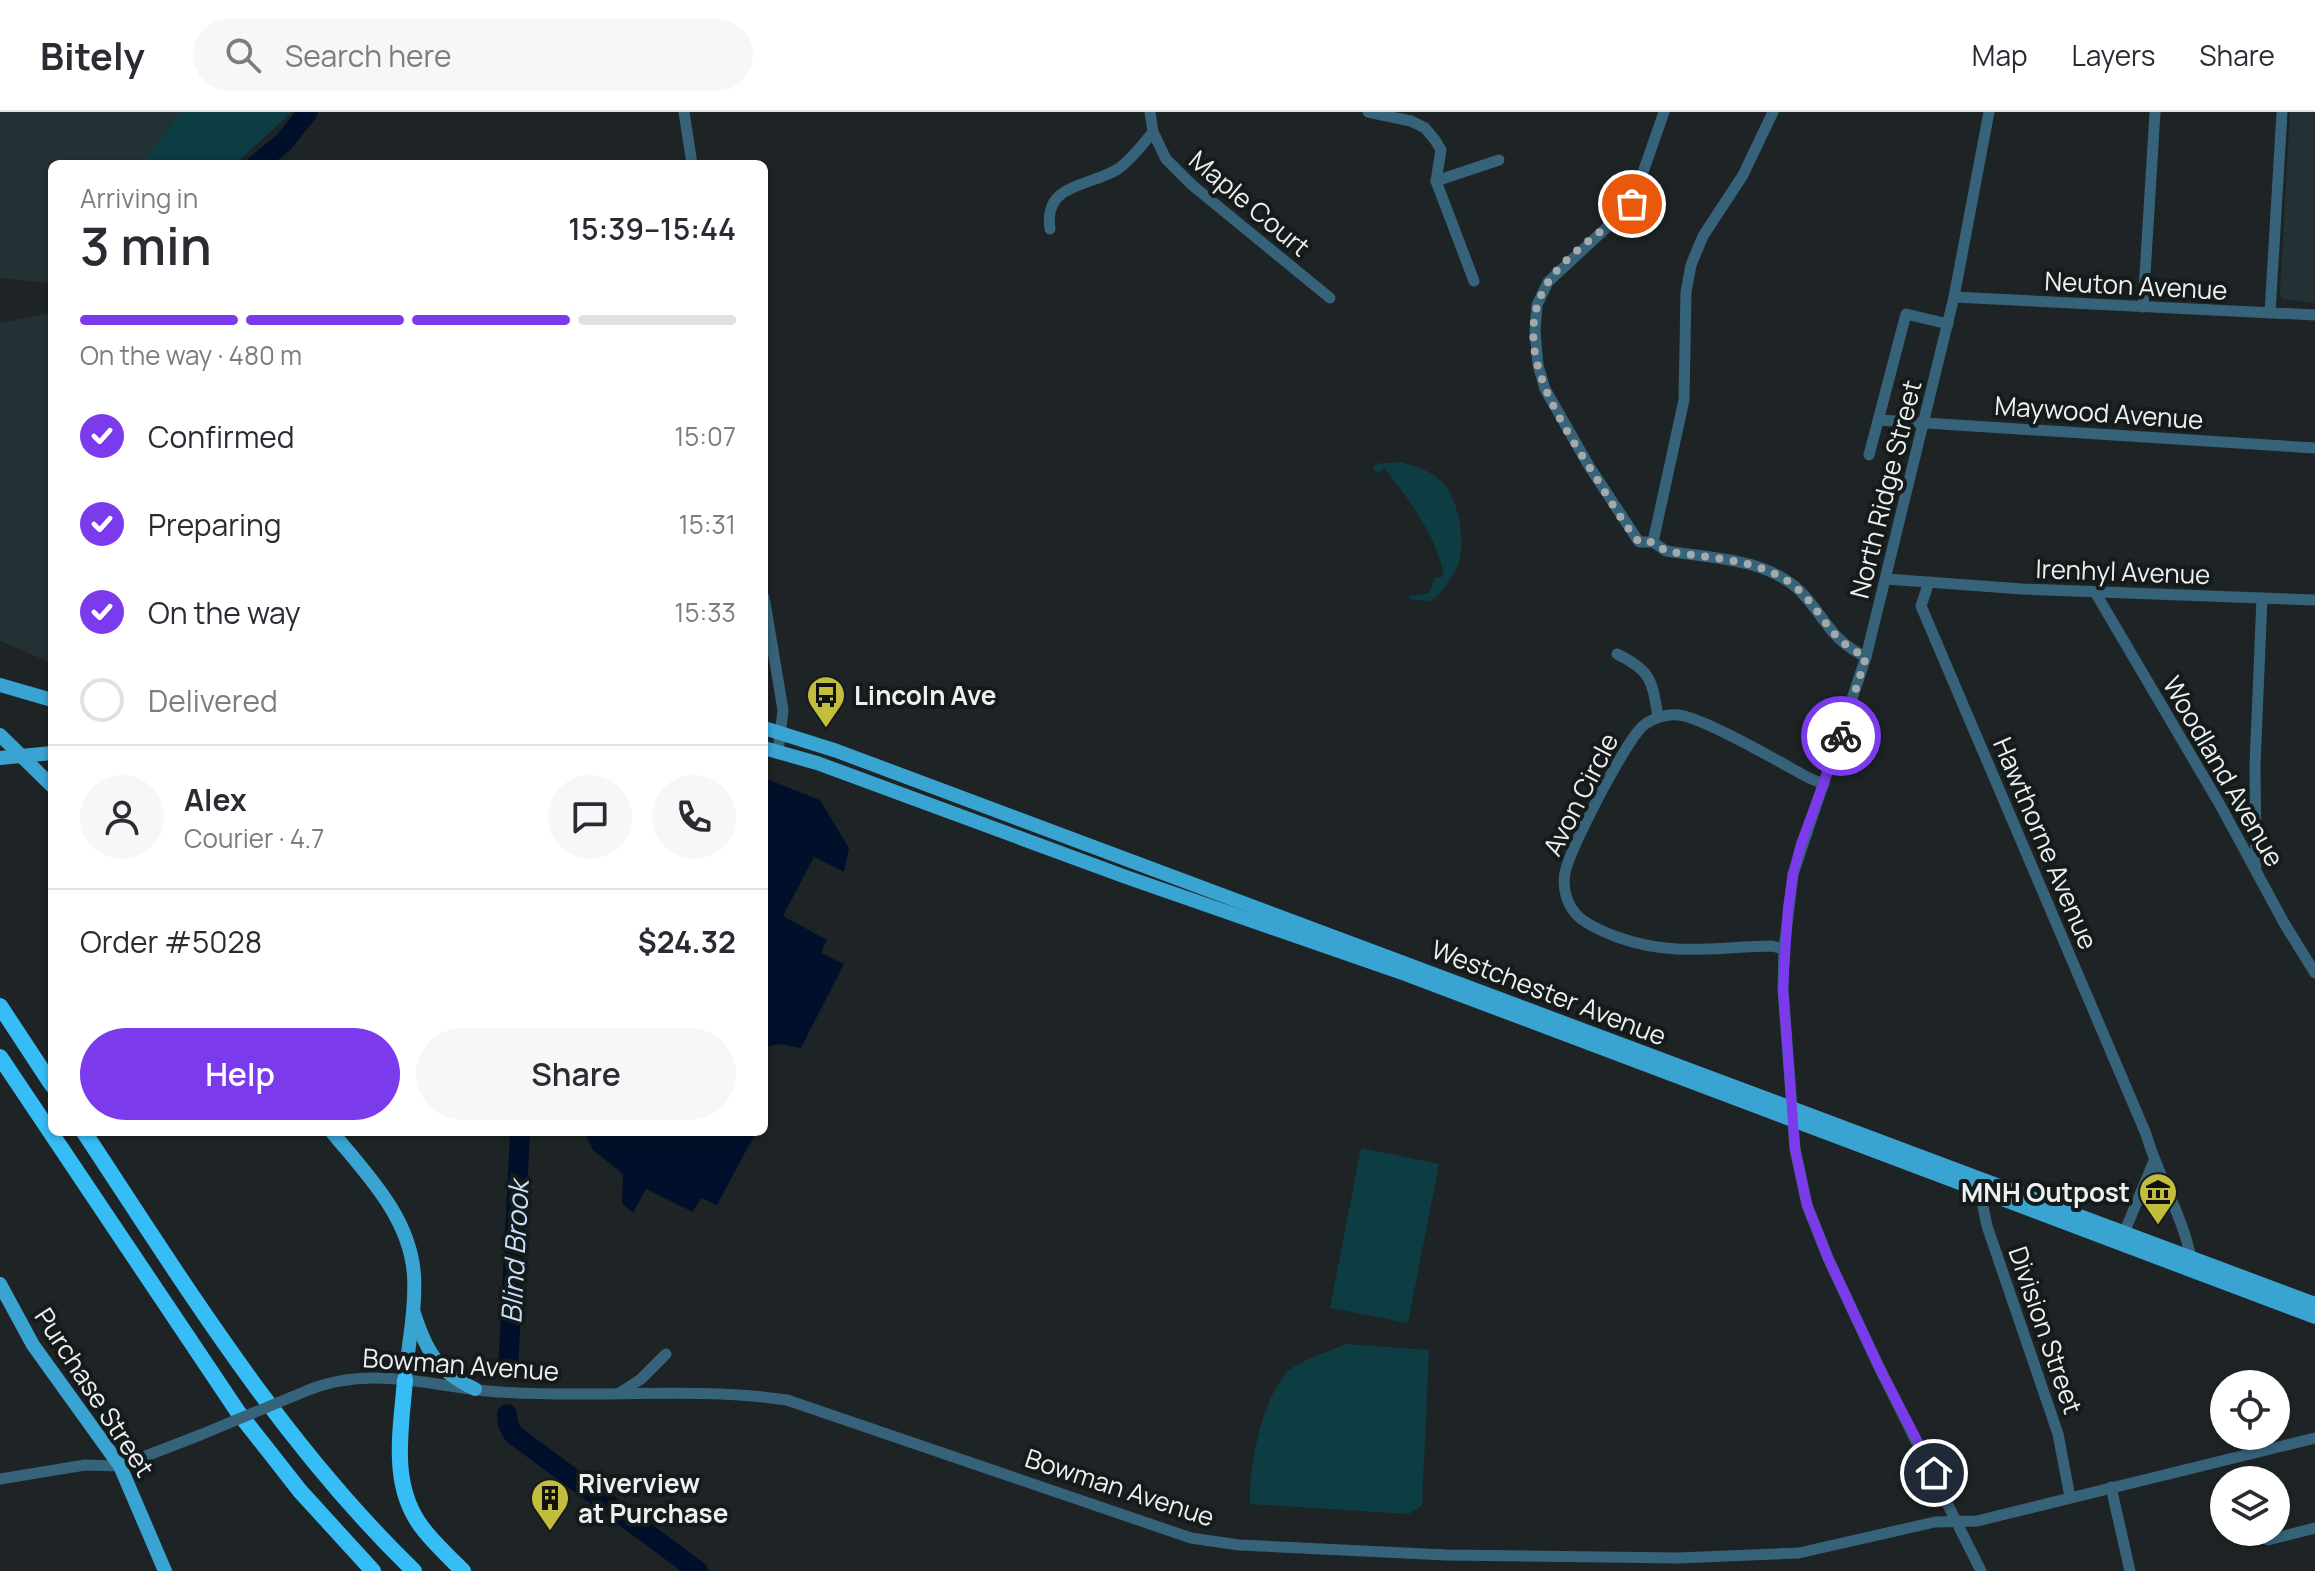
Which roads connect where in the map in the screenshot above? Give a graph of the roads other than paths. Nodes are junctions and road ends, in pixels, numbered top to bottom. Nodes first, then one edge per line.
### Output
1 (684, 112) edge
2 (1150, 112) edge
3 (1368, 112) edge
4 (1664, 112) edge
5 (1773, 112) edge
6 (1989, 112) edge
7 (2155, 112) edge
8 (2282, 112) edge
9 (1153, 132) junction
10 (691, 160) edge
11 (1499, 160) dead end
12 (1436, 181) junction
13 (1050, 229) dead end
14 (1474, 281) dead end
15 (1954, 297) junction
16 (1330, 298) dead end
17 (2143, 307) junction
18 (2270, 313) junction
19 (2315, 315) edge
20 (1948, 324) junction
21 (1879, 420) junction
22 (1924, 421) junction
23 (2315, 448) edge
24 (1869, 455) dead end
25 (1653, 542) junction
26 (1886, 579) junction
27 (1929, 582) junction
28 (2095, 592) junction
29 (2262, 598) junction
30 (2315, 600) edge
31 (768, 621) edge
32 (1617, 654) dead end
33 (1866, 657) junction
34 (0, 685) edge
35 (48, 699) edge
36 (1658, 717) junction
37 (768, 729) edge
38 (780, 733) junction
39 (0, 735) edge
40 (771, 750) edge
41 (48, 753) edge
42 (22, 756) junction
43 (0, 758) edge
44 (48, 782) edge
45 (1824, 784) junction
46 (2256, 871) junction
47 (1784, 949) junction
48 (2315, 973) edge
49 (0, 1006) edge
50 (0, 1057) edge
51 (48, 1079) edge
52 (1792, 1114) junction
53 (48, 1129) edge
54 (53, 1136) edge
55 (87, 1136) edge
56 (335, 1136) edge
57 (2154, 1161) junction
58 (1979, 1184) junction
59 (2124, 1233) junction
60 (2134, 1248) junction
61 (2189, 1263) junction
62 (0, 1284) edge
63 (2315, 1304) edge
64 (413, 1309) junction
65 (2315, 1317) edge
66 (666, 1354) dead end
67 (405, 1380) junction
68 (475, 1389) junction
69 (618, 1393) junction
70 (2315, 1438) edge
71 (120, 1466) junction
72 (0, 1479) edge
73 (2111, 1487) junction
74 (2070, 1497) junction
75 (1957, 1521) junction
76 (2315, 1528) edge
77 (2290, 1534) edge
78 (165, 1571) edge
79 (373, 1571) edge
80 (414, 1571) edge
81 (463, 1571) edge
82 (1981, 1571) edge
83 (2130, 1571) edge

1 - 10 street
2 - 9 street
3 - 12 street
4 - 25 street
5 - 25 street
6 - 15 street, North Ridge Street
7 - 17 street
8 - 18 street
9 - 13 street
9 - 16 street, Maple Court
11 - 12 street
12 - 14 street
15 - 17 street, Neuton Avenue
15 - 20 street, North Ridge Street
17 - 18 street, Neuton Avenue
18 - 19 street, Neuton Avenue
20 - 21 street
20 - 22 street, North Ridge Street
21 - 22 street, Maywood Avenue
21 - 24 street
22 - 23 street, Maywood Avenue
22 - 26 street, North Ridge Street
25 - 33 street
26 - 27 street
26 - 33 street, North Ridge Street
27 - 28 street, Irenhyl Avenue
27 - 57 street, Hawthorne Avenue
28 - 29 street, Irenhyl Avenue
28 - 46 street, Woodland Avenue
29 - 30 street, Irenhyl Avenue
29 - 46 street
31 - 38 street
32 - 36 street
33 - 45 street, North Ridge Street
34 - 35 main road
36 - 45 street
36 - 47 street, Avon Circle
37 - 38 main road, Westchester Avenue
38 - 40 street
38 - 52 main road, Westchester Avenue
39 - 42 main road
40 - 52 main road, Westchester Avenue
41 - 42 main road
42 - 43 main road
42 - 44 main road
45 - 47 street, North Ridge Street
46 - 48 street, Woodland Avenue
47 - 52 street, North Ridge Street
49 - 51 highway
50 - 53 highway
52 - 58 main road, Westchester Avenue
52 - 75 street, North Ridge Street
54 - 79 highway
55 - 80 highway
56 - 64 main road
57 - 59 street
57 - 61 street, Hawthorne Avenue
58 - 59 main road, Westchester Avenue
58 - 60 main road, Westchester Avenue
58 - 74 street, Division Street
59 - 60 street
59 - 61 main road, Westchester Avenue
60 - 61 main road, Westchester Avenue
61 - 63 main road, Westchester Avenue
61 - 65 main road, Westchester Avenue
62 - 71 main road, Purchase Street
64 - 67 main road
64 - 68 main road
66 - 69 street
67 - 68 street, Bowman Avenue
67 - 71 street, Bowman Avenue, bridge
67 - 81 highway
68 - 69 street, Bowman Avenue
69 - 75 street, Bowman Avenue
70 - 73 street, Bowman Avenue
71 - 72 street
71 - 78 main road, Purchase Street
73 - 74 street, Bowman Avenue
73 - 83 street
74 - 75 street, Bowman Avenue
75 - 82 street, North Ridge Street
76 - 77 street

